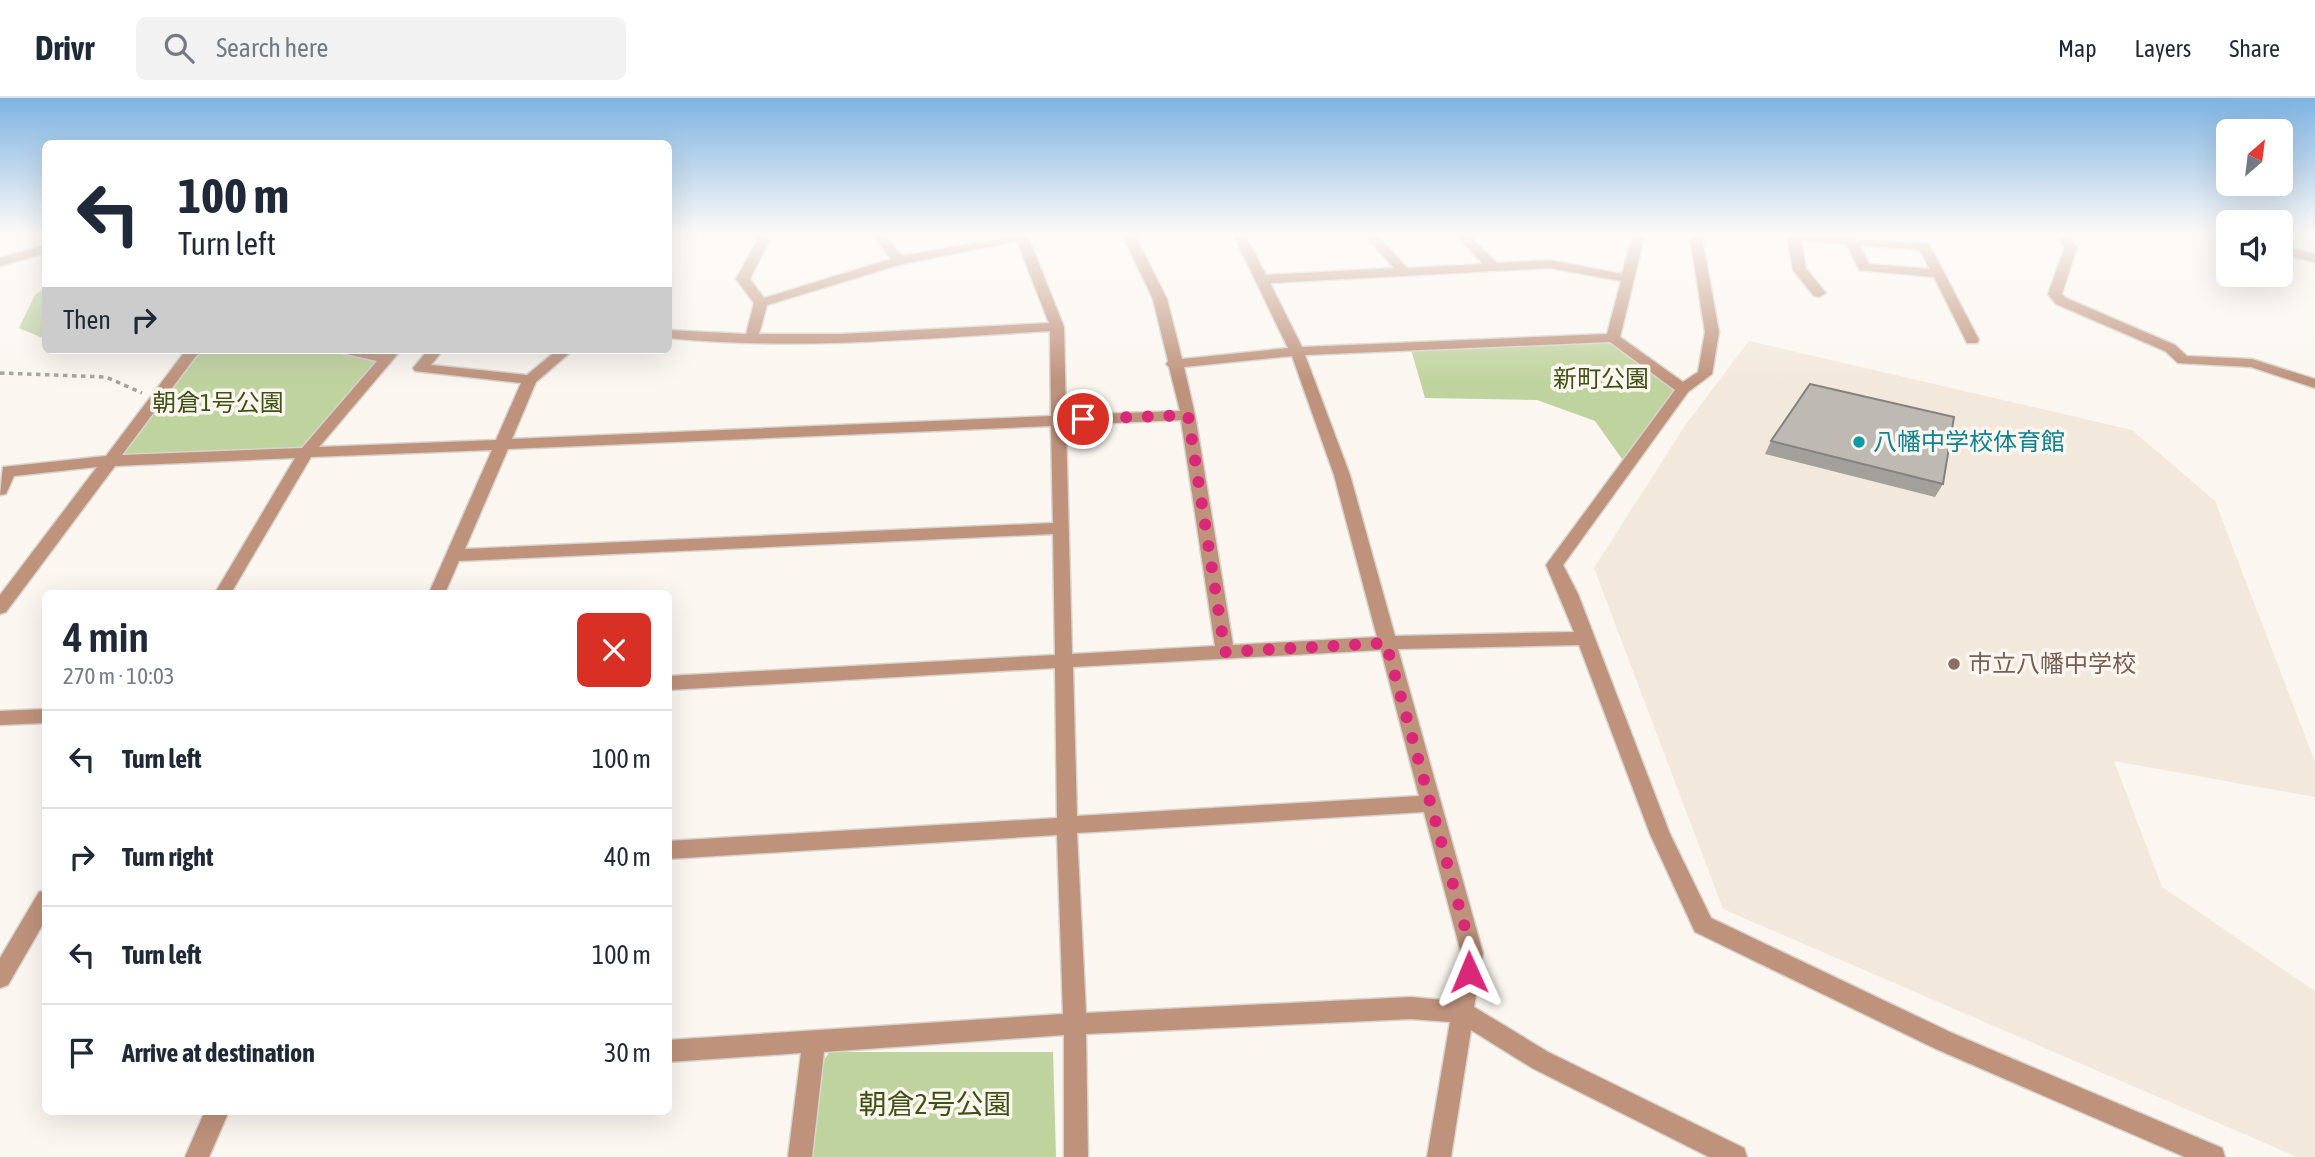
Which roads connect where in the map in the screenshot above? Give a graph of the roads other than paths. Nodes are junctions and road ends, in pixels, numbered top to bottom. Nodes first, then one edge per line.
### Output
1 (746, 283) edge
2 (825, 283) edge
3 (1040, 283) edge
4 (1152, 283) edge
5 (1265, 283) edge
6 (1627, 283) edge
7 (1704, 283) edge
8 (1811, 283) edge
9 (1943, 283) edge
10 (2059, 283) edge
11 (1819, 293) dead end
12 (761, 303) junction
13 (1057, 327) junction
14 (672, 334) edge
15 (1613, 338) junction
16 (751, 339) junction
17 (1972, 340) dead end
18 (1297, 351) junction
19 (190, 354) edge
20 (390, 354) edge
21 (432, 354) edge
22 (561, 354) edge
23 (1173, 364) junction
24 (530, 380) junction
25 (2315, 384) edge
26 (1683, 389) junction
27 (1188, 415) junction
28 (1057, 420) junction
29 (504, 443) junction
30 (306, 453) junction
31 (107, 461) junction
32 (0, 490) edge
33 (1060, 528) junction
34 (454, 555) junction
35 (225, 590) edge
36 (438, 590) edge
37 (0, 608) edge
38 (1583, 638) junction
39 (1386, 643) junction
40 (1225, 652) junction
41 (1063, 663) junction
42 (672, 683) edge
43 (42, 716) edge
44 (0, 719) edge
45 (1433, 803) junction
46 (1067, 827) junction
47 (672, 850) edge
48 (42, 906) edge
49 (0, 978) edge
50 (1462, 1012) junction
51 (1076, 1024) junction
52 (814, 1042) junction
53 (672, 1051) edge
54 (215, 1115) edge
55 (197, 1157) edge
56 (800, 1157) edge
57 (1076, 1157) edge
58 (1439, 1157) edge
59 (1735, 1157) edge
60 (2213, 1157) edge

1 - 12 street
2 - 12 street
3 - 13 street
4 - 23 street
5 - 18 street
6 - 15 street
7 - 26 street
8 - 11 street
9 - 17 street
10 - 25 street
12 - 16 street
13 - 16 street
13 - 28 street
14 - 16 street
15 - 18 street
15 - 26 street
18 - 23 street
18 - 39 street
19 - 31 street
20 - 30 street
21 - 24 street
22 - 24 street
23 - 27 street
24 - 29 street
26 - 38 street
27 - 28 street
27 - 40 street
28 - 29 street
28 - 33 street
29 - 30 street
29 - 34 street
30 - 31 street
30 - 35 street
31 - 32 street
31 - 37 street
33 - 34 street
33 - 41 street
34 - 36 street
38 - 39 street
38 - 60 street
39 - 40 street
39 - 45 street
40 - 41 street
41 - 42 street
41 - 46 street
43 - 44 street
45 - 46 street
45 - 50 street
46 - 47 street
46 - 51 street
48 - 49 street
50 - 51 street
50 - 58 street
50 - 59 street
51 - 52 street
51 - 57 street
52 - 53 street
52 - 56 street
54 - 55 street

